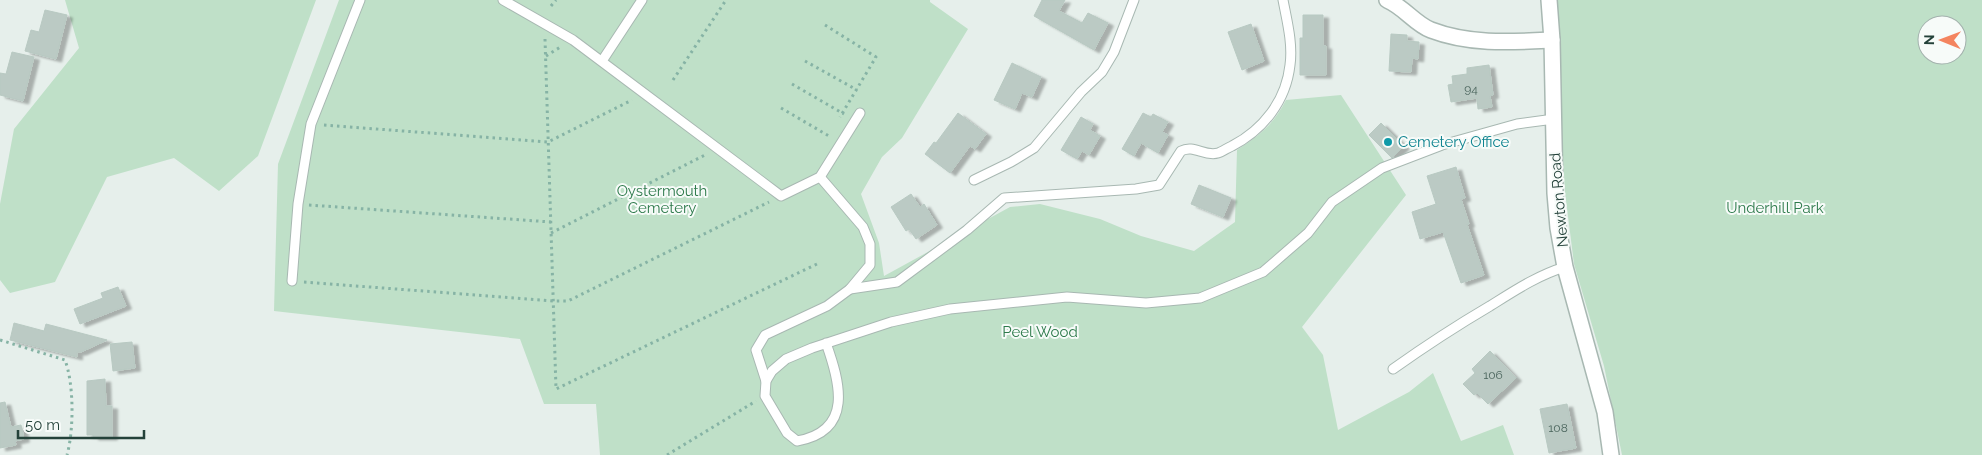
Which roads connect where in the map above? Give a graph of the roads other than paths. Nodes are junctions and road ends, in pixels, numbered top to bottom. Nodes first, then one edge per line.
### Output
1 (360, 0) edge
2 (503, 0) edge
3 (642, 0) edge
4 (1134, 0) edge
5 (1283, 0) edge
6 (1387, 0) edge
7 (1549, 0) edge
8 (1552, 40) junction
9 (602, 61) junction
10 (857, 117) road end
11 (1554, 119) junction
12 (820, 177) junction
13 (974, 180) dead end
14 (1565, 267) junction
15 (292, 281) road end
16 (850, 289) junction
17 (826, 343) junction
18 (1393, 369) dead end
19 (766, 381) junction
20 (1611, 455) edge

1 - 15 lane
2 - 9 lane
3 - 9 lane
4 - 13 lane
5 - 16 lane
6 - 8 street
7 - 8 street, Newton Road
8 - 11 street, Newton Road
9 - 12 lane
10 - 12 lane
11 - 14 street, Newton Road
11 - 17 lane
12 - 16 lane
14 - 18 lane
14 - 20 street, Newton Road
16 - 19 lane
17 - 19 lane
17 - 19 lane

